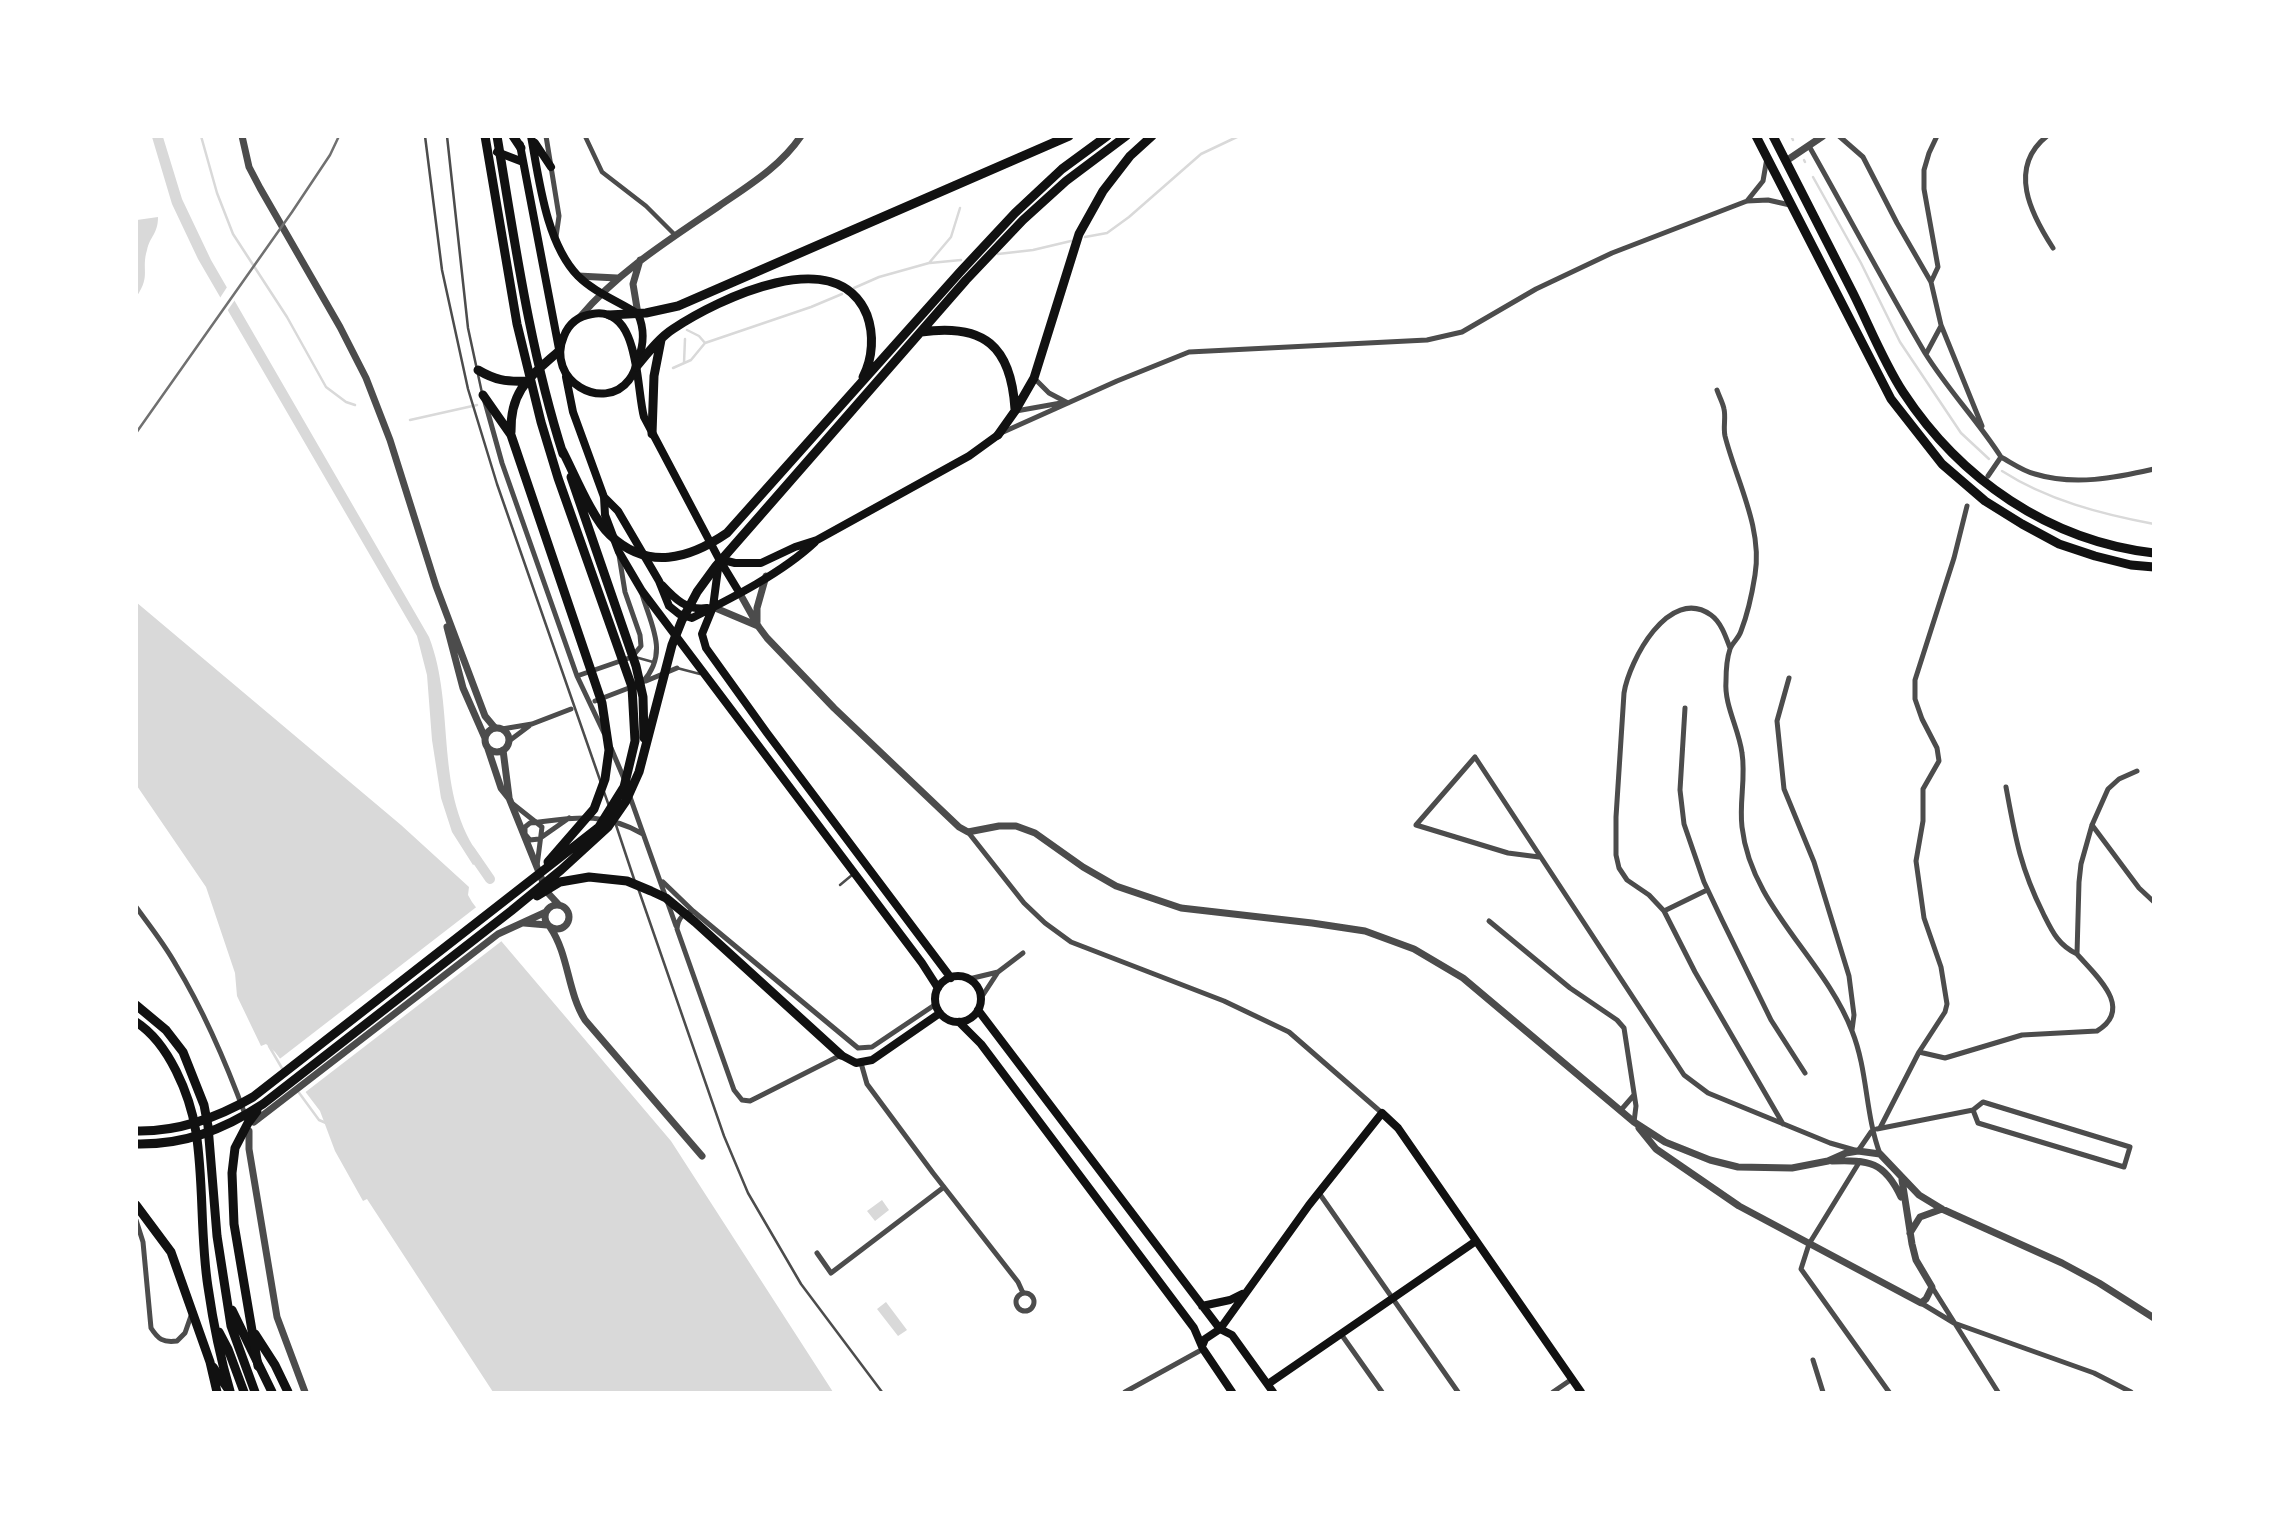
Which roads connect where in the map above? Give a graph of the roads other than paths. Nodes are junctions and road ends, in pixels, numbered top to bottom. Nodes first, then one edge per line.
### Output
1 (242, 136) edge
2 (425, 136) edge
3 (447, 136) edge
4 (485, 136) edge
5 (497, 136) edge
6 (513, 136) edge
7 (519, 136) edge
8 (545, 136) edge
9 (585, 136) edge
10 (801, 136) edge
11 (1069, 136) edge
12 (1107, 136) edge
13 (1126, 136) edge
14 (1152, 136) edge
15 (1756, 136) edge
16 (1773, 136) edge
17 (1824, 136) edge
18 (1839, 136) edge
19 (1937, 136) edge
20 (2047, 136) edge
21 (531, 137) edge
22 (1809, 146) junction
23 (521, 148) junction
24 (497, 152) dead end
25 (1767, 158) junction
26 (1786, 161) junction
27 (523, 162) junction
28 (551, 167) junction
29 (1747, 201) junction
30 (1790, 205) junction
31 (675, 236) junction
32 (556, 237) junction
33 (2053, 248) dead end
34 (641, 259) junction
35 (578, 276) junction
36 (617, 278) junction
37 (1931, 282) junction
38 (600, 293) junction
39 (638, 314) junction
40 (609, 315) junction
41 (580, 317) junction
42 (1941, 325) junction
43 (921, 332) junction
44 (662, 338) junction
45 (906, 340) junction
46 (559, 351) junction
47 (1926, 354) junction
48 (636, 367) junction
49 (478, 370) junction
50 (565, 374) junction
51 (1034, 378) junction
52 (526, 381) junction
53 (857, 387) junction
54 (1717, 390) dead end
55 (483, 395) junction
56 (1068, 402) junction
57 (1015, 411) junction
58 (1985, 432) junction
59 (652, 434) junction
60 (511, 435) junction
61 (998, 435) junction
62 (562, 450) junction
63 (2001, 457) junction
64 (2154, 469) edge
65 (1989, 476) dead end
66 (604, 497) junction
67 (1967, 506) dead end
68 (817, 540) junction
69 (619, 552) junction
70 (2154, 553) edge
71 (719, 559) junction
72 (2154, 567) edge
73 (766, 576) junction
74 (436, 586) junction
75 (642, 591) junction
76 (740, 592) junction
77 (713, 607) junction
78 (758, 626) junction
79 (1730, 648) junction
80 (632, 657) junction
81 (656, 663) junction
82 (677, 668) junction
83 (577, 676) junction
84 (708, 678) junction
85 (1789, 678) dead end
86 (642, 683) junction
87 (595, 701) dead end
88 (1685, 708) dead end
89 (571, 709) dead end
90 (532, 724) junction
91 (499, 728) junction
92 (485, 738) junction
93 (509, 741) junction
94 (645, 747) junction
95 (488, 749) junction
96 (503, 750) junction
97 (2137, 771) dead end
98 (2006, 787) dead end
99 (510, 801) junction
100 (569, 818) junction
101 (614, 821) junction
102 (536, 822) junction
103 (2092, 825) junction
104 (968, 832) junction
105 (525, 834) junction
106 (542, 835) junction
107 (644, 835) junction
108 (1539, 857) junction
109 (537, 866) junction
110 (855, 873) junction
111 (659, 878) junction
112 (533, 880) junction
113 (840, 885) dead end
114 (1707, 890) junction
115 (547, 891) junction
116 (2154, 902) edge
117 (559, 905) junction
118 (136, 907) edge
119 (547, 910) junction
120 (511, 911) junction
121 (693, 911) junction
122 (1664, 911) junction
123 (1489, 920) dead end
124 (516, 925) junction
125 (566, 925) junction
126 (549, 926) junction
127 (677, 929) junction
128 (561, 949) junction
129 (1023, 953) dead end
130 (2077, 954) junction
131 (998, 972) junction
132 (951, 978) junction
133 (969, 979) junction
134 (938, 988) junction
135 (981, 998) junction
136 (936, 1004) junction
137 (136, 1005) edge
138 (978, 1010) junction
139 (940, 1013) junction
140 (136, 1022) edge
141 (959, 1022) junction
142 (1852, 1030) junction
143 (1919, 1052) junction
144 (841, 1055) junction
145 (861, 1063) junction
146 (1805, 1073) dead end
147 (1634, 1095) junction
148 (267, 1107) junction
149 (1620, 1110) junction
150 (1973, 1110) junction
151 (1382, 1113) junction
152 (250, 1121) junction
153 (1634, 1122) junction
154 (1783, 1124) junction
155 (1880, 1128) junction
156 (136, 1131) edge
157 (1871, 1132) junction
158 (136, 1144) edge
159 (1858, 1151) junction
160 (1880, 1154) junction
161 (702, 1156) dead end
162 (1828, 1161) junction
163 (1860, 1161) junction
164 (1902, 1179) junction
165 (944, 1187) junction
166 (1319, 1193) junction
167 (1905, 1203) junction
168 (136, 1205) edge
169 (1942, 1209) junction
170 (136, 1220) edge
171 (1909, 1234) junction
172 (1476, 1241) junction
173 (1809, 1244) junction
174 (817, 1253) dead end
175 (1932, 1287) junction
176 (1023, 1293) dead end
177 (1245, 1293) junction
178 (1393, 1299) junction
179 (228, 1302) junction
180 (1921, 1303) junction
181 (1202, 1306) junction
182 (192, 1313) junction
183 (2154, 1318) edge
184 (1954, 1323) junction
185 (216, 1328) junction
186 (252, 1329) junction
187 (1220, 1329) junction
188 (1341, 1334) junction
189 (1203, 1347) junction
190 (1813, 1360) dead end
191 (210, 1362) junction
192 (258, 1366) junction
193 (1572, 1380) junction
194 (1270, 1388) edge
195 (216, 1392) edge
196 (231, 1392) edge
197 (244, 1392) edge
198 (255, 1392) edge
199 (272, 1392) edge
200 (288, 1392) edge
201 (305, 1392) edge
202 (882, 1392) edge
203 (1125, 1392) edge
204 (1233, 1392) edge
205 (1382, 1392) edge
206 (1458, 1392) edge
207 (1553, 1392) edge
208 (1581, 1392) edge
209 (1823, 1392) edge
210 (1889, 1392) edge
211 (1998, 1392) edge
212 (2131, 1392) edge

1 - 74 street
2 - 101 lane
3 - 49 lane
4 - 112 main road
5 - 62 main road
6 - 23 main road
7 - 23 main road
8 - 28 street
9 - 31 street
10 - 31 street
11 - 39 main road
12 - 45 main road
13 - 43 main road
14 - 51 main road
15 - 25 main road
16 - 26 main road
17 - 22 street
18 - 37 street
19 - 37 street
20 - 33 street
21 - 28 main road
21 - 32 main road
22 - 26 street
22 - 47 street
23 - 27 main road
24 - 27 main road
25 - 29 street
25 - 30 main road
26 - 70 main road
27 - 46 main road
28 - 32 street
29 - 30 street
29 - 56 street
30 - 72 main road
31 - 34 street
32 - 35 main road
34 - 36 street
34 - 39 street
35 - 36 street
35 - 38 main road
36 - 38 street
37 - 42 street
38 - 39 main road
38 - 41 street
39 - 40 main road
39 - 48 main road
40 - 41 main road
40 - 48 main road
41 - 46 main road
42 - 47 street
42 - 58 street
43 - 45 main road
43 - 57 main road
44 - 48 main road
44 - 53 main road
44 - 59 main road
45 - 53 main road
45 - 94 main road
46 - 50 main road
46 - 52 main road
47 - 58 street
48 - 50 main road
48 - 59 main road
49 - 52 main road
49 - 55 lane
50 - 66 main road
51 - 56 street
51 - 57 main road
52 - 60 main road
53 - 62 main road
54 - 79 street
55 - 60 main road
55 - 83 street
56 - 57 street
56 - 61 street
57 - 61 main road
58 - 63 street
59 - 71 main road
60 - 112 main road
61 - 68 main road
62 - 94 main road
63 - 64 street
63 - 65 street
66 - 69 main road
66 - 77 main road
67 - 143 street
68 - 71 main road
68 - 73 main road
69 - 75 main road
69 - 80 street
71 - 76 main road
71 - 77 main road
73 - 76 main road
73 - 78 street
74 - 91 street
74 - 92 street
75 - 81 street
75 - 84 main road
76 - 77 main road
76 - 78 street
77 - 78 street
77 - 132 main road
78 - 104 street
79 - 122 street
79 - 142 street
80 - 81 lane
80 - 83 street
81 - 82 street
81 - 86 street
82 - 84 lane
82 - 86 street
83 - 107 street
84 - 110 main road
85 - 142 street
86 - 87 street
88 - 114 street
89 - 90 street
90 - 91 street
90 - 93 street
91 - 92 street
91 - 93 street
92 - 95 street
93 - 96 street
94 - 120 main road
95 - 96 street
95 - 99 street
96 - 99 street
97 - 103 street
98 - 130 street
99 - 102 street
99 - 105 street
100 - 101 street
100 - 102 street
100 - 106 street
101 - 107 street
101 - 202 lane
102 - 105 street
102 - 106 street
103 - 116 street
103 - 130 street
104 - 149 street
104 - 151 street
105 - 106 street
105 - 109 street
106 - 109 street
107 - 111 street
108 - 108 street
108 - 154 street
109 - 115 street
110 - 113 lane
110 - 134 main road
111 - 121 street
111 - 127 street
112 - 156 main road
114 - 122 street
114 - 146 street
115 - 117 street
115 - 119 street
117 - 119 street
117 - 125 street
118 - 152 street
119 - 124 street
119 - 126 street
120 - 144 main road
120 - 148 main road
121 - 127 street
121 - 136 street
122 - 154 street
123 - 147 street
124 - 126 street
124 - 148 street
125 - 126 street
125 - 128 street
126 - 128 street
127 - 144 street
128 - 161 street
129 - 131 street
130 - 143 street
131 - 133 street
131 - 135 street
132 - 133 main road
132 - 134 main road
133 - 135 main road
134 - 136 main road
135 - 138 main road
136 - 139 main road
137 - 179 main road
138 - 141 main road
138 - 181 main road
139 - 141 main road
139 - 145 main road
140 - 185 main road
141 - 189 main road
142 - 157 street
143 - 155 street
144 - 145 main road
145 - 165 street
147 - 149 street
147 - 153 street
148 - 152 street
148 - 158 main road
148 - 186 main road
149 - 153 street
150 - 150 street
150 - 155 street
151 - 166 main road
151 - 172 main road
152 - 201 street
153 - 162 street
153 - 173 street
154 - 159 street
155 - 157 street
157 - 159 street
157 - 160 street
159 - 160 street
159 - 162 street
160 - 164 street
162 - 163 street
163 - 167 street
163 - 173 street
164 - 167 street
164 - 169 street
165 - 174 street
165 - 176 street
166 - 177 main road
166 - 178 street
167 - 171 street
168 - 182 main road
169 - 171 street
169 - 183 street
170 - 182 street
171 - 175 street
172 - 178 main road
172 - 193 main road
173 - 180 street
173 - 210 street
175 - 180 street
175 - 184 street
177 - 181 main road
177 - 187 main road
178 - 188 main road
178 - 206 street
179 - 192 main road
179 - 198 main road
180 - 184 street
181 - 187 main road
182 - 191 main road
184 - 211 street
184 - 212 street
185 - 196 main road
185 - 197 main road
186 - 192 main road
186 - 200 main road
187 - 189 main road
187 - 194 main road
188 - 194 main road
188 - 205 street
189 - 203 street
189 - 204 main road
190 - 209 street
191 - 195 main road
191 - 196 main road
192 - 199 main road
193 - 207 street
193 - 208 main road

